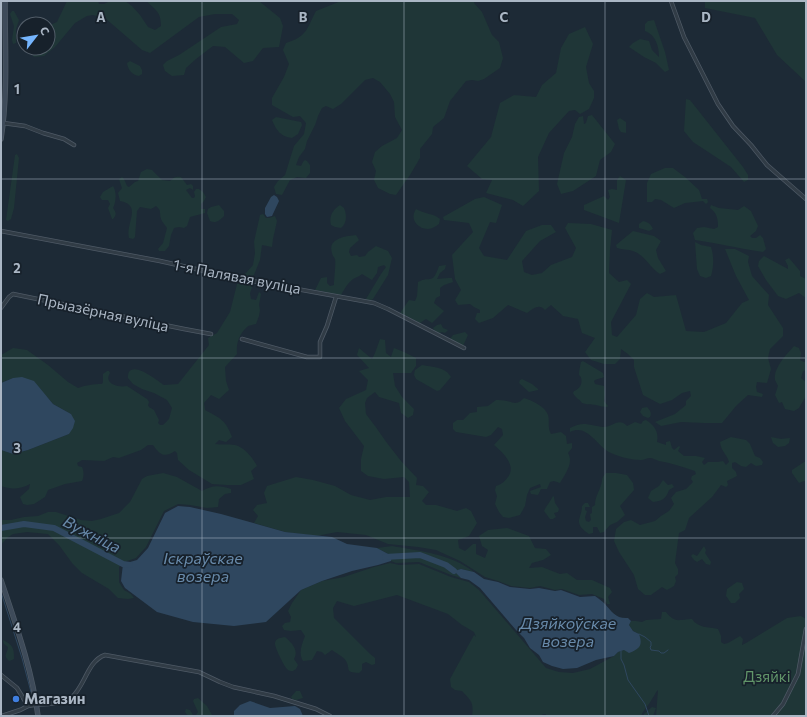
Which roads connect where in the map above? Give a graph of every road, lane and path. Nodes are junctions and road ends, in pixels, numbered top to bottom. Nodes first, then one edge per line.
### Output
1 (5, 1) edge
2 (671, 1) edge
3 (3, 124) junction
4 (1, 139) edge
5 (74, 145) dead end
6 (806, 199) edge
7 (1, 231) edge
8 (336, 297) junction
9 (1, 308) edge
10 (210, 334) dead end
11 (242, 339) dead end
12 (464, 348) dead end
13 (1, 580) edge
14 (806, 629) edge
15 (1, 675) edge
16 (37, 705) junction
17 (28, 706) junction
18 (2, 716) edge
19 (38, 716) edge
20 (330, 716) edge
21 (773, 716) edge

1 - 3 main road
2 - 6 street
3 - 4 main road
3 - 5 street
7 - 8 street, 1-я Палявая вуліца
8 - 11 street
8 - 12 street, 1-я Палявая вуліца
9 - 10 street, Прыазёрная вуліца
13 - 16 main road
14 - 21 street
15 - 17 street
16 - 17 street
16 - 19 main road
16 - 20 street
17 - 18 street

